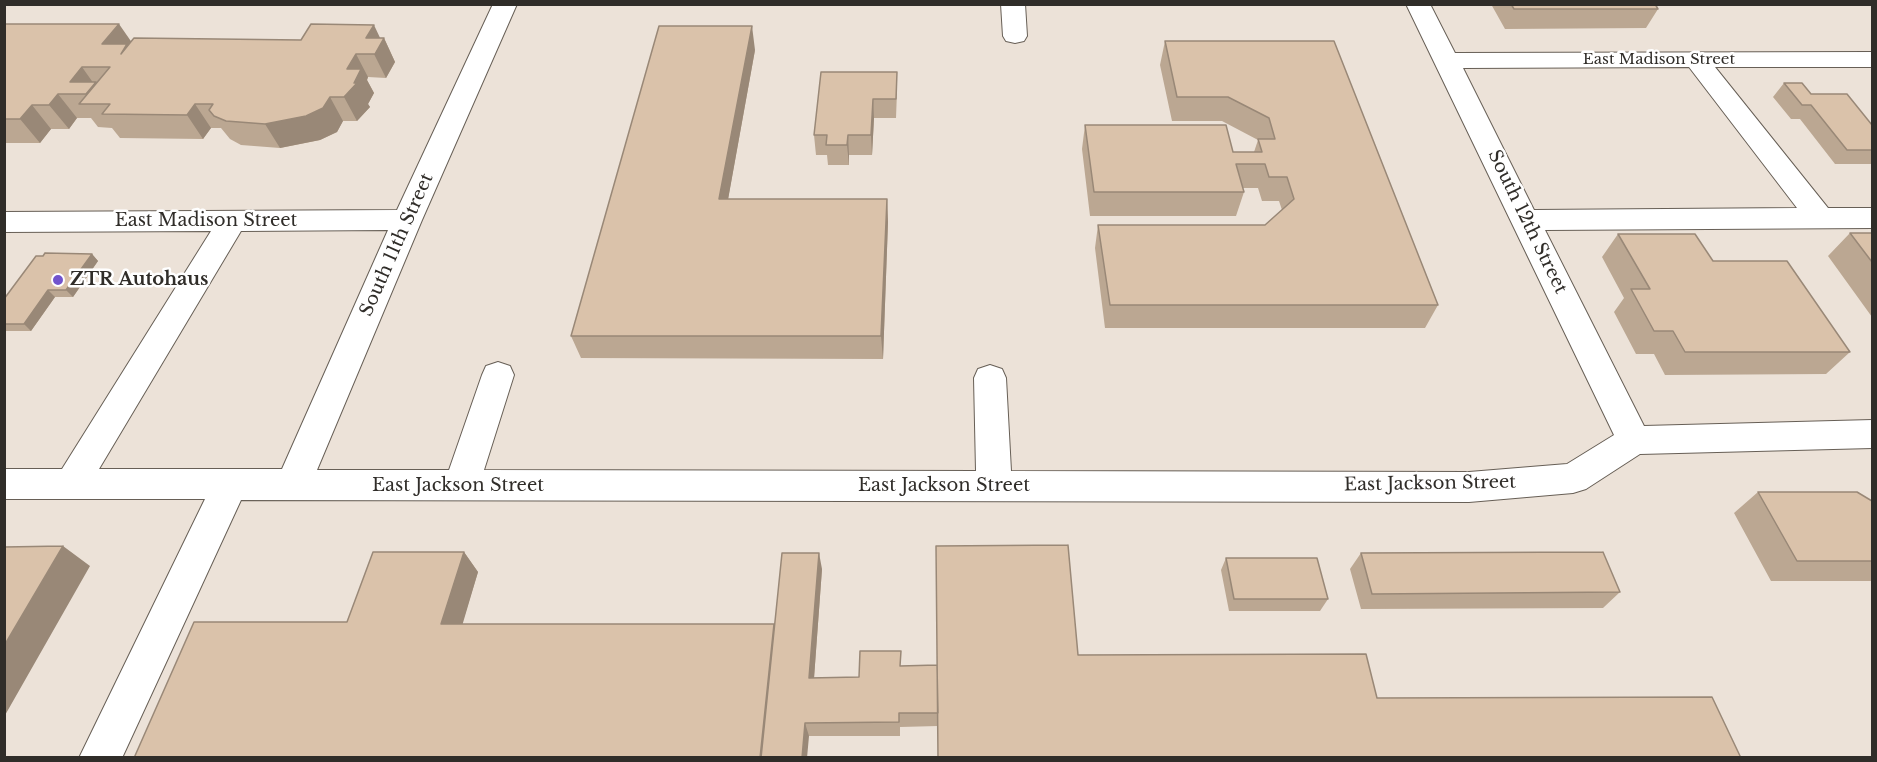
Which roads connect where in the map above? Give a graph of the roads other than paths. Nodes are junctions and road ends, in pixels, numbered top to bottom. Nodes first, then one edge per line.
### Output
1 (505, 4) edge
2 (1013, 4) edge
3 (1418, 4) edge
4 (1015, 36) dead end
5 (1872, 59) edge
6 (1696, 60) junction
7 (1446, 61) junction
8 (1820, 218) junction
9 (1872, 218) edge
10 (233, 220) junction
11 (407, 220) junction
12 (1527, 220) junction
13 (9, 227) edge
14 (498, 375) dead end
15 (990, 378) dead end
16 (1872, 434) edge
17 (1634, 440) junction
18 (4, 484) edge
19 (71, 484) junction
20 (229, 486) junction
21 (292, 486) junction
22 (461, 486) junction
23 (994, 486) junction
24 (100, 758) edge

1 - 11 street, South 11th Street
2 - 4 street
3 - 7 street, South 12th Street
5 - 6 street, East Madison Street
6 - 7 street, East Madison Street
6 - 8 street
7 - 12 street, South 12th Street
8 - 9 street
8 - 12 street
10 - 11 street, East Madison Street
10 - 13 street, East Madison Street
10 - 19 street
11 - 21 street, South 11th Street
12 - 17 street, South 12th Street
14 - 22 street
15 - 23 street
16 - 17 street
17 - 23 street, East Jackson Street
18 - 19 street, East Jackson Street
19 - 20 street, East Jackson Street
20 - 21 street, East Jackson Street
20 - 24 street
21 - 22 street, East Jackson Street
22 - 23 street, East Jackson Street

